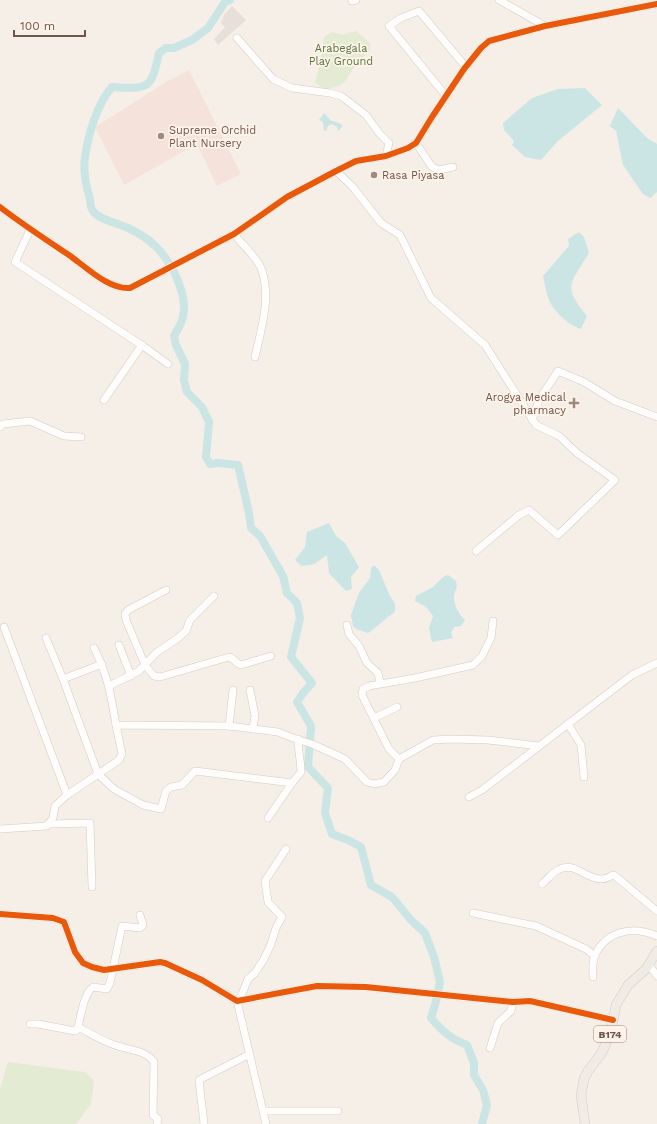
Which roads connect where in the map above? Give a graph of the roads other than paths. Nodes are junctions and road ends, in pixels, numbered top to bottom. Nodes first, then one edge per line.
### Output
1 (499, 0) edge
2 (657, 4) edge
3 (545, 26) junction
4 (237, 38) dead end
5 (466, 67) junction
6 (446, 96) junction
7 (416, 143) junction
8 (386, 156) junction
9 (453, 167) dead end
10 (336, 170) junction
11 (0, 207) edge
12 (30, 230) junction
13 (234, 234) junction
14 (142, 345) junction
15 (255, 357) dead end
16 (168, 364) dead end
17 (104, 400) dead end
18 (657, 416) edge
19 (532, 420) junction
20 (0, 428) edge
21 (81, 438) dead end
22 (476, 551) dead end
23 (166, 590) dead end
24 (214, 596) dead end
25 (493, 621) dead end
26 (347, 625) dead end
27 (4, 626) dead end
28 (46, 638) dead end
29 (119, 645) dead end
30 (94, 648) dead end
31 (271, 656) dead end
32 (657, 663) edge
33 (102, 664) junction
34 (145, 665) junction
35 (131, 676) junction
36 (63, 679) junction
37 (380, 683) junction
38 (110, 686) junction
39 (233, 690) dead end
40 (250, 690) dead end
41 (397, 706) dead end
42 (374, 718) junction
43 (568, 724) junction
44 (116, 725) junction
45 (229, 726) junction
46 (253, 729) junction
47 (301, 740) junction
48 (539, 746) junction
49 (399, 760) junction
50 (98, 774) junction
51 (584, 777) dead end
52 (292, 783) junction
53 (67, 795) junction
54 (469, 797) dead end
55 (268, 818) dead end
56 (48, 824) junction
57 (0, 829) edge
58 (286, 849) dead end
59 (542, 884) dead end
60 (92, 887) dead end
61 (657, 911) edge
62 (473, 913) dead end
63 (0, 914) edge
64 (140, 915) dead end
65 (657, 936) edge
66 (657, 951) edge
67 (595, 956) junction
68 (649, 964) junction
69 (112, 969) junction
70 (657, 976) edge
71 (593, 977) dead end
72 (237, 1001) junction
73 (513, 1002) junction
74 (613, 1020) junction
75 (30, 1024) dead end
76 (78, 1027) junction
77 (490, 1048) dead end
78 (250, 1054) junction
79 (264, 1111) junction
80 (338, 1111) dead end
81 (157, 1124) edge
82 (204, 1124) edge
83 (266, 1124) edge
84 (585, 1124) edge

1 - 3 street
2 - 3 street
3 - 5 street
4 - 8 street
5 - 6 street
5 - 6 street
6 - 7 street
7 - 8 street
7 - 9 street
8 - 10 street
10 - 13 street
10 - 19 street
11 - 12 street
12 - 13 street
12 - 14 street
13 - 15 street
14 - 16 street
14 - 17 street
18 - 19 street
19 - 22 street
20 - 21 street
23 - 34 street
24 - 34 street
25 - 37 street
26 - 37 street
27 - 53 street
28 - 36 street
29 - 35 street
30 - 33 street
31 - 34 street
32 - 43 street
33 - 36 street
33 - 38 street
34 - 35 street
35 - 38 street
36 - 50 street
37 - 42 street
38 - 44 street
39 - 45 street
40 - 46 street
41 - 42 street
42 - 49 street
43 - 48 street
43 - 51 street
44 - 45 street
44 - 50 street
45 - 46 street
46 - 47 street
47 - 49 street
47 - 52 street
48 - 49 street
48 - 54 street
50 - 52 street
50 - 53 street
52 - 55 street
53 - 56 street
56 - 57 street
56 - 60 street
58 - 72 street
59 - 61 street
62 - 67 street
63 - 69 street
64 - 69 street
65 - 67 street
66 - 68 main road, B174
67 - 71 street
68 - 70 street
68 - 74 main road, B174
69 - 72 street
69 - 76 street
72 - 73 street
72 - 78 street
73 - 74 street
73 - 77 street
74 - 84 main road, B174
75 - 76 street
76 - 81 street
78 - 79 street
78 - 82 street
79 - 80 street
79 - 83 street

